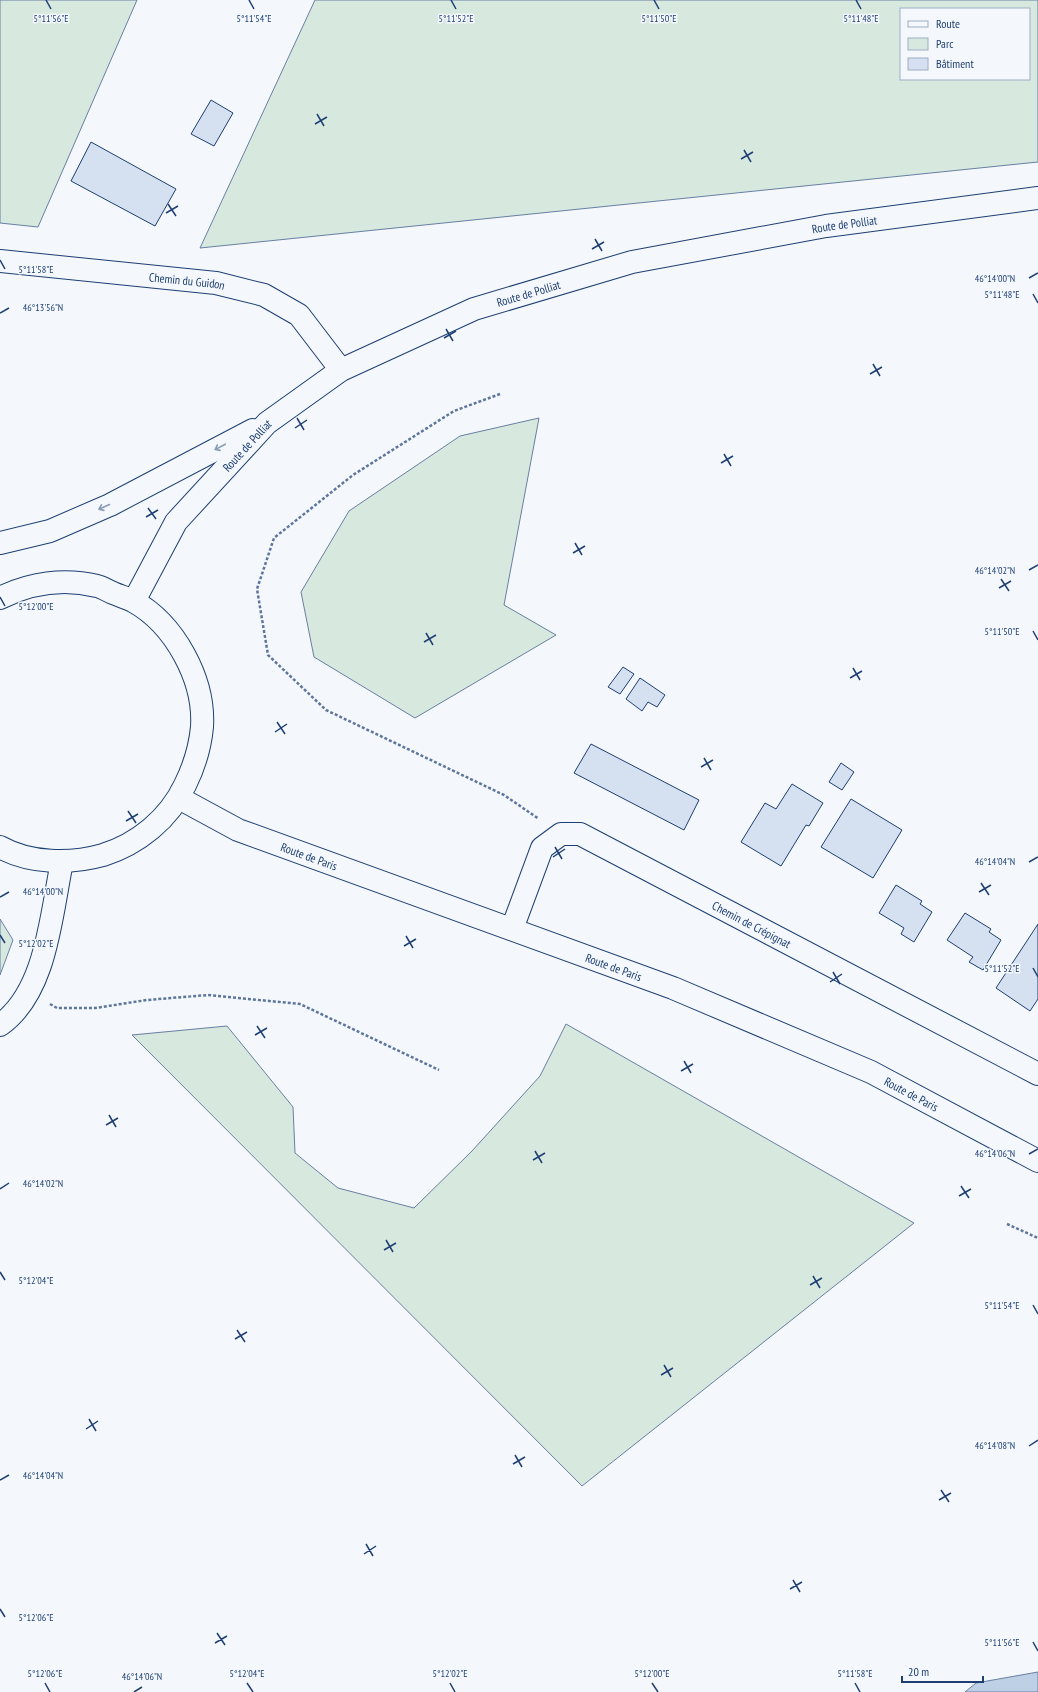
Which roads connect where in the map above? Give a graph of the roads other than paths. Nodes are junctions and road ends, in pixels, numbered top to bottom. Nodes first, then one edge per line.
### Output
1 (1038, 198) edge
2 (0, 261) edge
3 (341, 370) junction
4 (267, 423) junction
5 (0, 543) edge
6 (0, 598) edge
7 (134, 601) junction
8 (179, 798) junction
9 (0, 847) edge
10 (62, 862) junction
11 (512, 929) junction
12 (0, 1025) edge
13 (1038, 1074) edge
14 (1038, 1161) edge

1 - 3 main road, Route de Polliat
2 - 3 main road, Chemin du Guidon
3 - 4 main road, Route de Polliat
4 -> 5 main road
4 - 7 main road, Route de Polliat
6 - 7 main road
7 - 8 main road
8 - 10 main road
8 - 11 main road, Route de Paris
9 - 10 main road
10 - 12 main road
11 - 13 main road, Chemin de Crépignat
11 - 14 main road, Route de Paris

